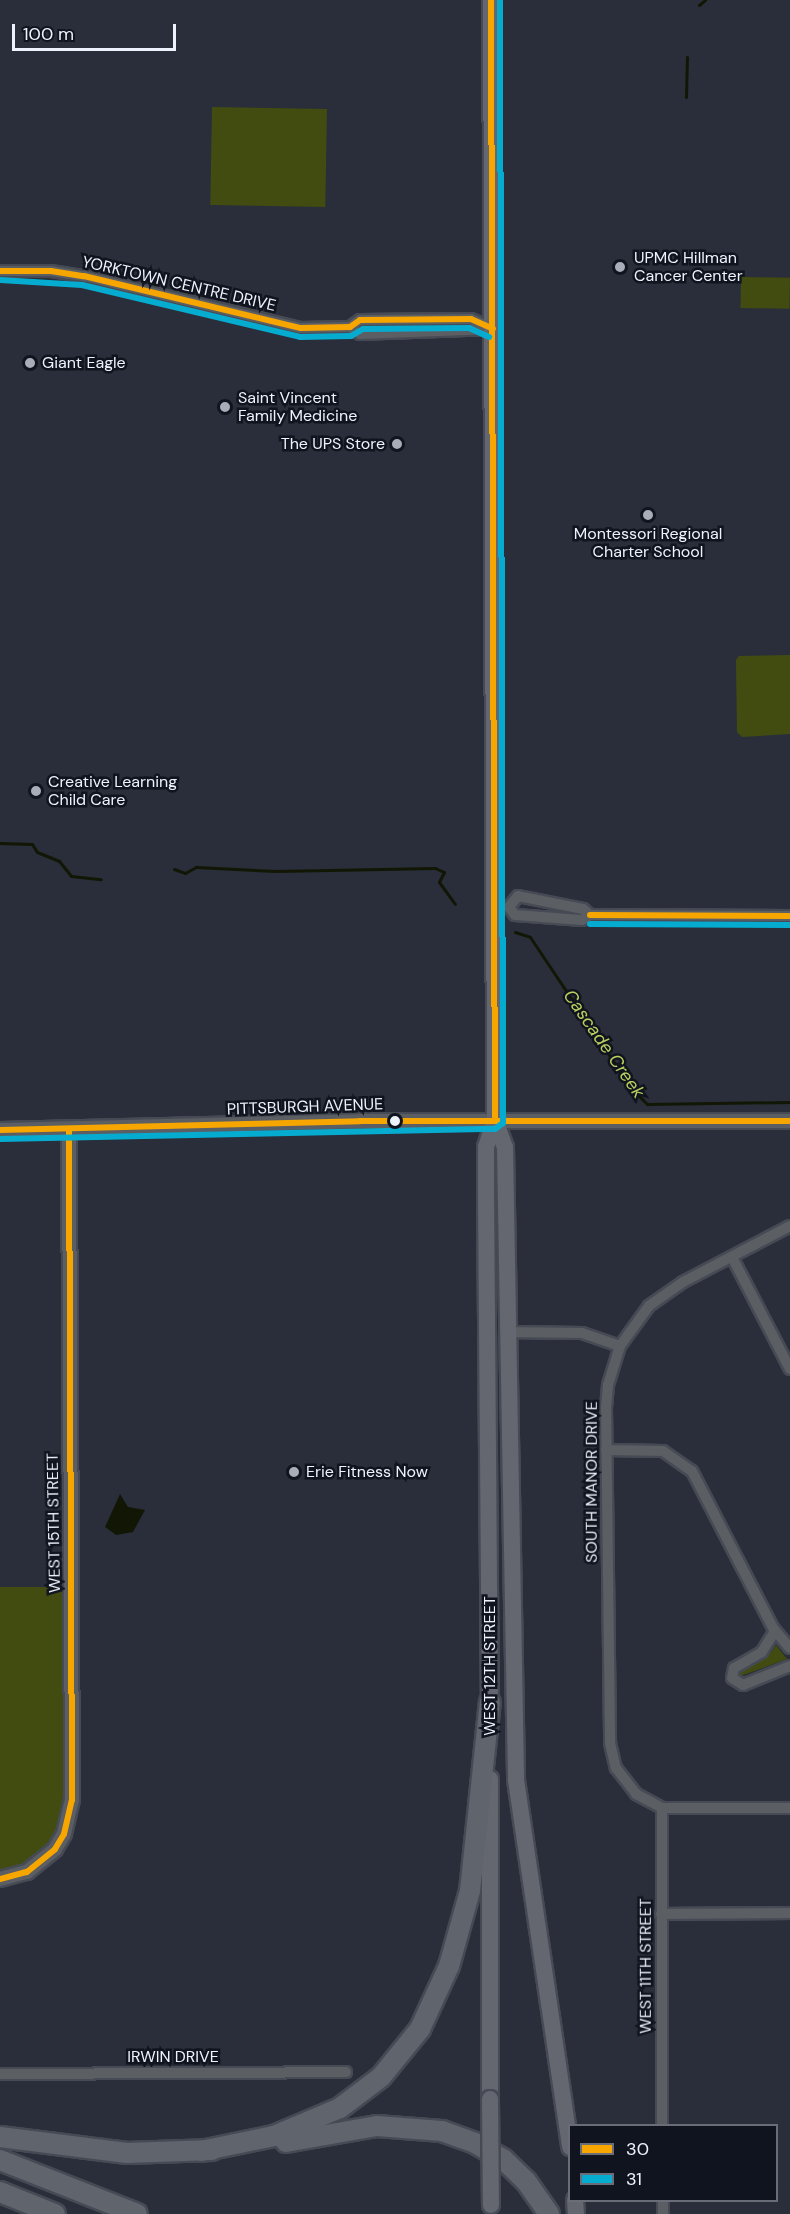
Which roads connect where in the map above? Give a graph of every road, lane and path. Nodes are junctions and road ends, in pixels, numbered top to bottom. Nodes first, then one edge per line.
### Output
1 (491, 0) edge
2 (0, 271) edge
3 (493, 329) junction
4 (502, 907) junction
5 (590, 915) junction
6 (790, 916) edge
7 (495, 1120) junction
8 (790, 1121) edge
9 (69, 1129) junction
10 (0, 1130) edge
11 (790, 1226) edge
12 (732, 1257) junction
13 (506, 1332) junction
14 (620, 1346) junction
15 (790, 1369) edge
16 (606, 1450) junction
17 (775, 1631) junction
18 (790, 1648) edge
19 (790, 1666) edge
20 (490, 1702) junction
21 (662, 1808) junction
22 (790, 1808) edge
23 (0, 1879) edge
24 (790, 1913) edge
25 (661, 1914) junction
26 (346, 2072) dead end
27 (0, 2074) edge
28 (662, 2124) edge
29 (568, 2133) edge
30 (0, 2137) edge
31 (201, 2151) junction
32 (0, 2160) edge
33 (0, 2192) edge
34 (0, 2198) edge
35 (491, 2209) edge
36 (33, 2214) edge
37 (54, 2214) edge
38 (137, 2214) edge
39 (549, 2214) edge

1 - 3 main road, WEST 12TH STREET
2 - 3 street, YORKTOWN CENTRE DRIVE
3 - 4 main road, WEST 12TH STREET
4 - 5 street
4 - 5 street
4 - 7 main road, WEST 12TH STREET
5 - 6 street
7 - 8 street, PITTSBURGH AVENUE
7 - 9 street, PITTSBURGH AVENUE
7 - 13 main road, WEST 12TH STREET
7 - 20 main road, WEST 12TH STREET
9 - 10 street, PITTSBURGH AVENUE
9 - 23 street, WEST 15TH STREET
11 - 12 street, SOUTH MANOR DRIVE
12 - 14 street, SOUTH MANOR DRIVE
12 - 15 street
13 - 14 street
13 - 29 main road, WEST 12TH STREET
14 - 16 street, SOUTH MANOR DRIVE
16 - 17 street
16 - 21 street, SOUTH MANOR DRIVE
17 - 18 street
17 - 19 street
20 - 31 highway
20 - 35 main road, WEST 12TH STREET, bridge
21 - 22 street
21 - 25 street, WEST 11TH STREET
24 - 25 street
25 - 28 street, WEST 11TH STREET
26 - 27 street, IRWIN DRIVE
30 - 31 highway
31 - 39 highway
32 - 38 highway
33 - 37 highway
34 - 36 highway

